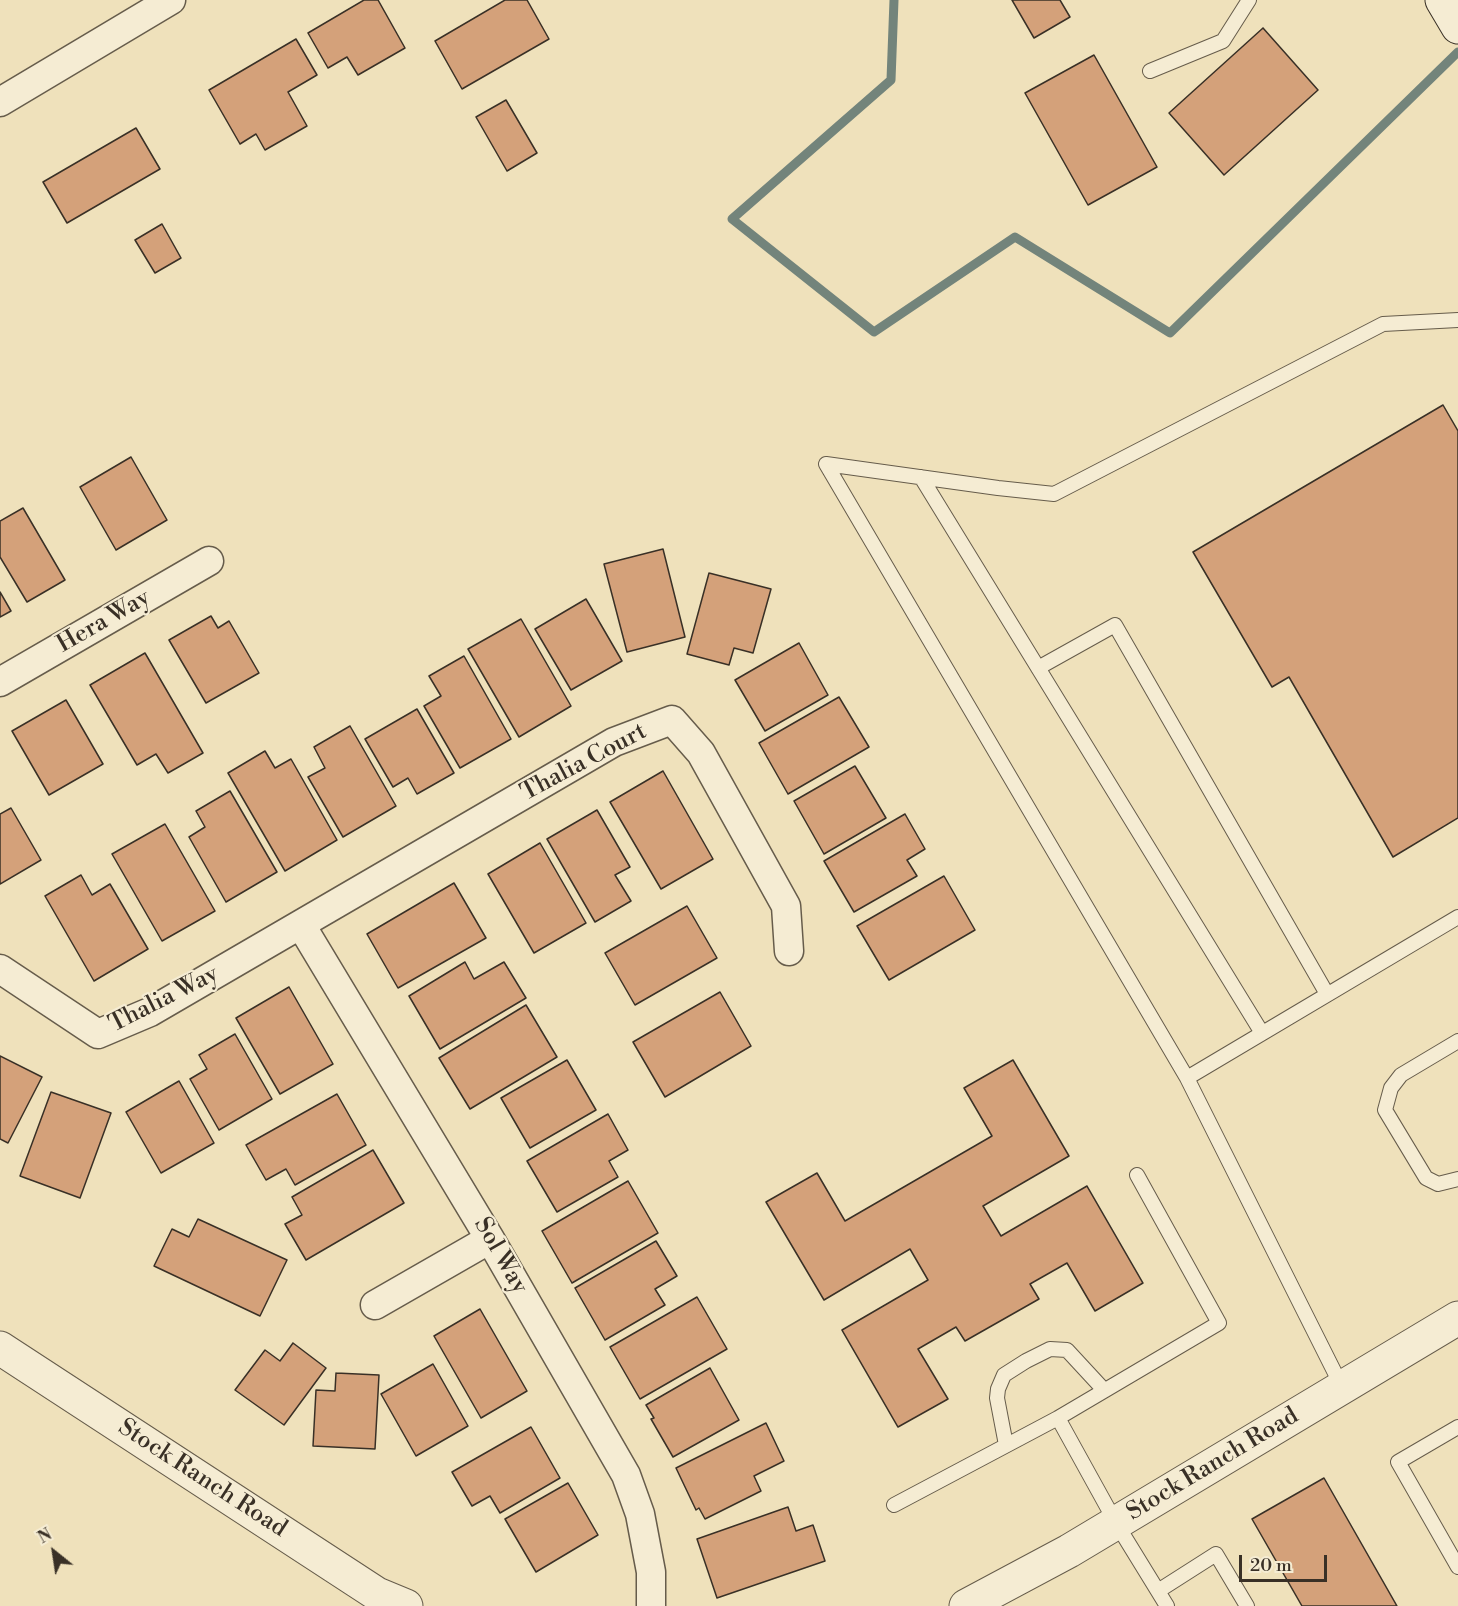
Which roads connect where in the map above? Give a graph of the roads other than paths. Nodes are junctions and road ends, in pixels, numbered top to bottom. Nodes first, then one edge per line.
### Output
1 (171, 0) edge
2 (1250, 0) edge
3 (1442, 0) edge
4 (1458, 27) edge
5 (1150, 71) dead end
6 (0, 102) edge
7 (1458, 320) edge
8 (921, 477) junction
9 (209, 561) dead end
10 (1038, 668) junction
11 (0, 682) edge
12 (1458, 917) edge
13 (301, 925) junction
14 (789, 951) dead end
15 (0, 969) edge
16 (1327, 994) junction
17 (1262, 1033) junction
18 (1458, 1041) edge
19 (1187, 1078) junction
20 (1137, 1175) dead end
21 (1458, 1179) edge
22 (490, 1239) junction
23 (375, 1305) dead end
24 (1458, 1318) edge
25 (0, 1348) edge
26 (1342, 1387) junction
27 (1104, 1390) junction
28 (1058, 1418) junction
29 (1458, 1427) edge
30 (1006, 1445) junction
31 (894, 1505) dead end
32 (1116, 1523) junction
33 (1458, 1567) edge
34 (1158, 1591) junction
35 (406, 1606) edge
36 (651, 1606) edge
37 (966, 1606) edge
38 (1167, 1606) edge
39 (1247, 1606) edge

1 - 6 street
2 - 5 lane
3 - 4 street
7 - 8 lane
8 - 10 lane
8 - 19 lane
9 - 11 street, Hera Way
10 - 16 lane
10 - 17 lane
12 - 16 lane
13 - 14 street, Thalia Court
13 - 15 street, Thalia Way
13 - 22 street, Sol Way
16 - 17 lane
17 - 19 lane
18 - 21 lane
19 - 26 lane
20 - 27 lane
22 - 23 street
22 - 36 street, Sol Way
24 - 26 street, Stock Ranch Road
25 - 35 street, Stock Ranch Road
26 - 32 street, Stock Ranch Road
27 - 28 lane
27 - 30 lane
28 - 30 lane
28 - 32 lane
29 - 33 lane
30 - 31 lane
32 - 34 lane
32 - 37 street, Stock Ranch Road
34 - 38 lane
34 - 39 lane

